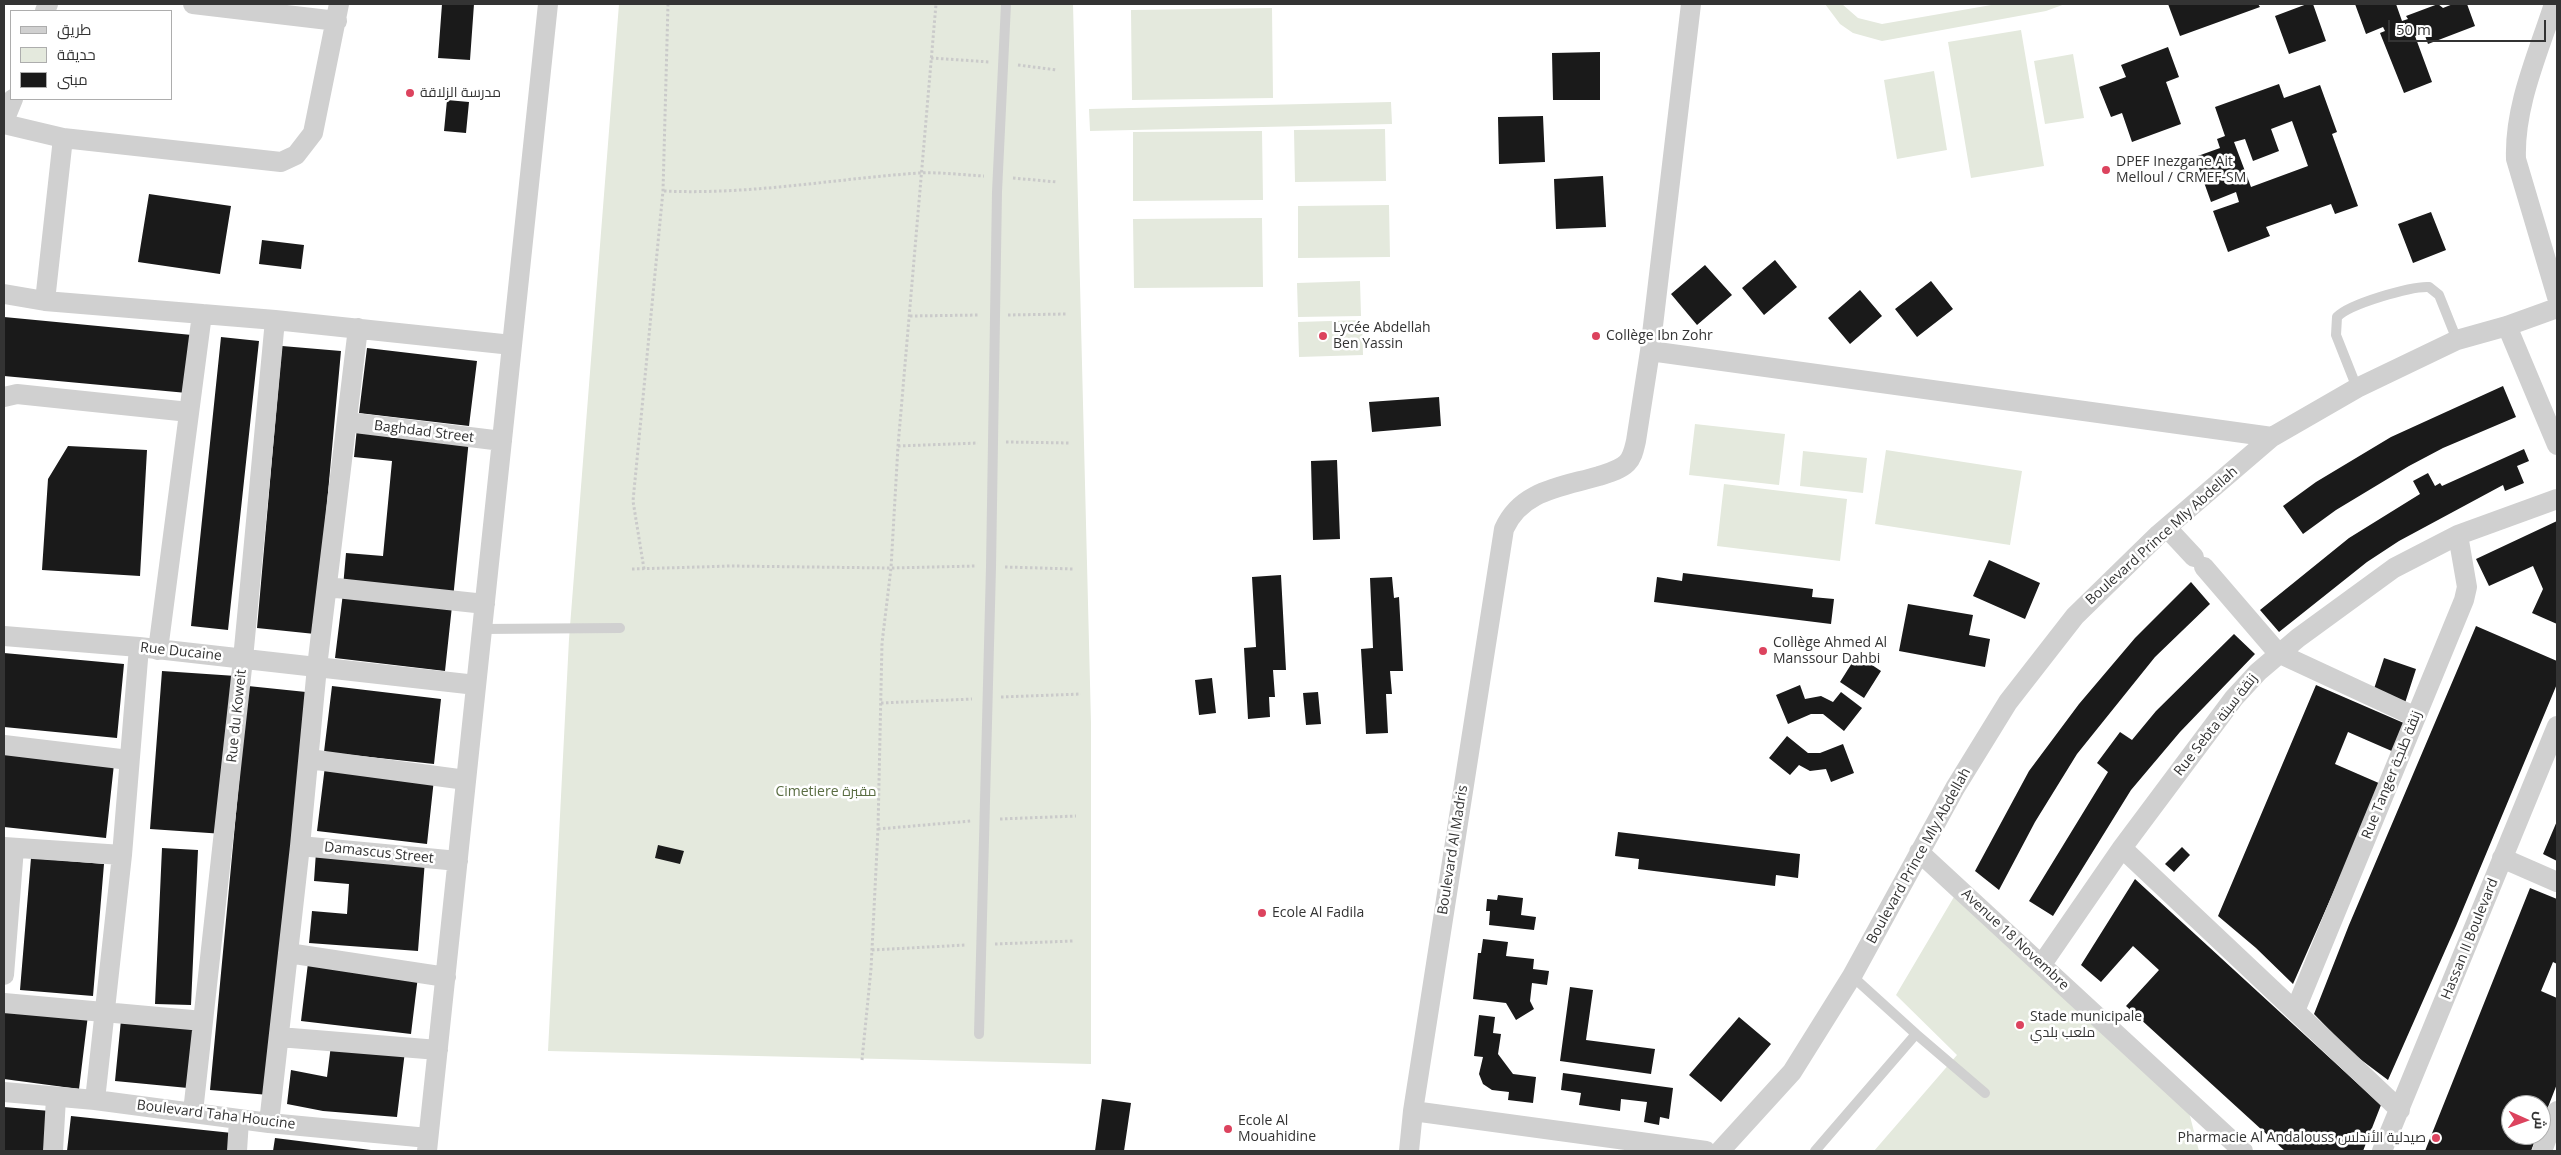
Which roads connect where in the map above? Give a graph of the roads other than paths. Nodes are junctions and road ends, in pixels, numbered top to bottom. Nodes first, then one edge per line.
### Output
1 (193, 4) edge
2 (548, 4) edge
3 (1006, 4) edge
4 (1691, 4) edge
5 (2554, 4) edge
6 (272, 8) edge
7 (338, 12) edge
8 (13, 100) edge
9 (4, 122) edge
10 (64, 138) junction
11 (4, 294) edge
12 (2557, 297) edge
13 (45, 301) junction
14 (2557, 308) edge
15 (202, 314) junction
16 (275, 320) junction
17 (2507, 326) junction
18 (358, 328) junction
19 (2457, 340) junction
20 (512, 345) junction
21 (1650, 351) junction
22 (2357, 388) junction
23 (4, 397) edge
24 (189, 412) junction
25 (347, 422) junction
26 (2272, 437) junction
27 (502, 441) junction
28 (2557, 445) edge
29 (2557, 499) edge
30 (2167, 528) junction
31 (2458, 535) junction
32 (327, 587) junction
33 (485, 604) junction
34 (482, 628) junction
35 (620, 628) dead end
36 (4, 636) edge
37 (149, 648) junction
38 (2278, 653) junction
39 (243, 659) junction
40 (317, 667) junction
41 (476, 685) junction
42 (2416, 718) junction
43 (2557, 726) edge
44 (4, 745) edge
45 (308, 759) junction
46 (129, 760) junction
47 (466, 780) junction
48 (300, 846) junction
49 (9, 847) edge
50 (2122, 848) junction
51 (1919, 852) junction
52 (122, 855) junction
53 (2502, 858) junction
54 (458, 861) junction
55 (2557, 882) edge
56 (288, 953) junction
57 (2042, 964) junction
58 (4, 975) edge
59 (1852, 976) junction
60 (446, 977) junction
61 (4, 1003) edge
62 (106, 1011) junction
63 (2294, 1011) junction
64 (203, 1021) junction
65 (979, 1034) dead end
66 (1916, 1034) junction
67 (279, 1037) junction
68 (438, 1050) junction
69 (4, 1092) edge
70 (1985, 1093) dead end
71 (56, 1098) junction
72 (95, 1100) junction
73 (2400, 1110) junction
74 (1413, 1111) junction
75 (2557, 1111) edge
76 (193, 1112) junction
77 (239, 1120) junction
78 (269, 1123) junction
79 (428, 1144) edge
80 (53, 1151) edge
81 (237, 1151) edge
82 (1409, 1151) edge
83 (1706, 1151) edge
84 (1720, 1151) edge
85 (1815, 1151) edge
86 (2243, 1151) edge
87 (2382, 1151) edge
88 (2542, 1151) edge

1 - 6 street
2 - 20 street
3 - 65 lane
4 - 21 street, Boulevard Al Madris
5 - 12 street
6 - 7 street
7 - 10 street
8 - 9 street
9 - 10 street
10 - 13 street
11 - 13 street
13 - 15 street
14 - 17 street, Boulevard Prince Mly Abdellah
15 - 16 street
15 - 24 street
16 - 18 street
16 - 39 street, Rue du Koweit
17 - 19 street, Boulevard Prince Mly Abdellah
17 - 28 street
18 - 20 street
18 - 25 street
19 - 22 street, Boulevard Prince Mly Abdellah
19 - 22 lane
20 - 27 street
21 - 26 street
21 - 74 street, Boulevard Al Madris
22 - 26 street, Boulevard Prince Mly Abdellah
23 - 24 street
24 - 37 street
25 - 27 street, Baghdad Street
25 - 32 street
26 - 30 street, Boulevard Prince Mly Abdellah
27 - 33 street
29 - 31 street, Rue Sebta زنقة سبتة
30 - 38 street
30 - 51 street, Boulevard Prince Mly Abdellah
31 - 38 street, Rue Sebta زنقة سبتة
31 - 42 street, Rue Tanger زنقة طنجة
32 - 33 street
32 - 40 street
33 - 34 street
34 - 35 lane
34 - 41 street
36 - 37 street, Rue Ducaine
37 - 39 street, Rue Ducaine
37 - 46 street
38 - 42 street
38 - 50 street, Rue Sebta زنقة سبتة
39 - 40 street, Rue Ducaine
39 - 64 street, Rue du Koweit
40 - 41 street, Rue Ducaine
40 - 45 street
41 - 47 street
42 - 63 street, Rue Tanger زنقة طنجة
43 - 53 street, Hassan II Boulevard
44 - 46 street
45 - 47 street
45 - 48 street
46 - 52 street
47 - 54 street
48 - 54 street, Damascus Street
48 - 56 street
49 - 52 street
49 - 58 street
50 - 57 street, Rue Sebta زنقة سبتة
50 - 63 street
51 - 57 street, Avenue 18 Novembre
51 - 59 street, Boulevard Prince Mly Abdellah
52 - 62 street
53 - 55 street
53 - 73 street, Hassan II Boulevard
54 - 60 street
56 - 60 street
56 - 67 street
57 - 86 street, Avenue 18 Novembre
59 - 66 lane
59 - 84 street, Boulevard Prince Mly Abdellah
60 - 68 street
61 - 62 street
62 - 64 street
62 - 72 street
63 - 73 street
64 - 76 street, Rue du Koweit
66 - 70 lane
66 - 85 lane
67 - 68 street
67 - 78 street
68 - 79 street
69 - 71 street, Boulevard Taha Houcine
71 - 72 street, Boulevard Taha Houcine
71 - 80 street
72 - 76 street, Boulevard Taha Houcine
73 - 87 street, Hassan II Boulevard
74 - 82 street, Boulevard Al Madris
74 - 83 street
75 - 88 street
76 - 77 street, Boulevard Taha Houcine
77 - 78 street, Boulevard Taha Houcine
77 - 81 street
78 - 79 street, Boulevard Taha Houcine

